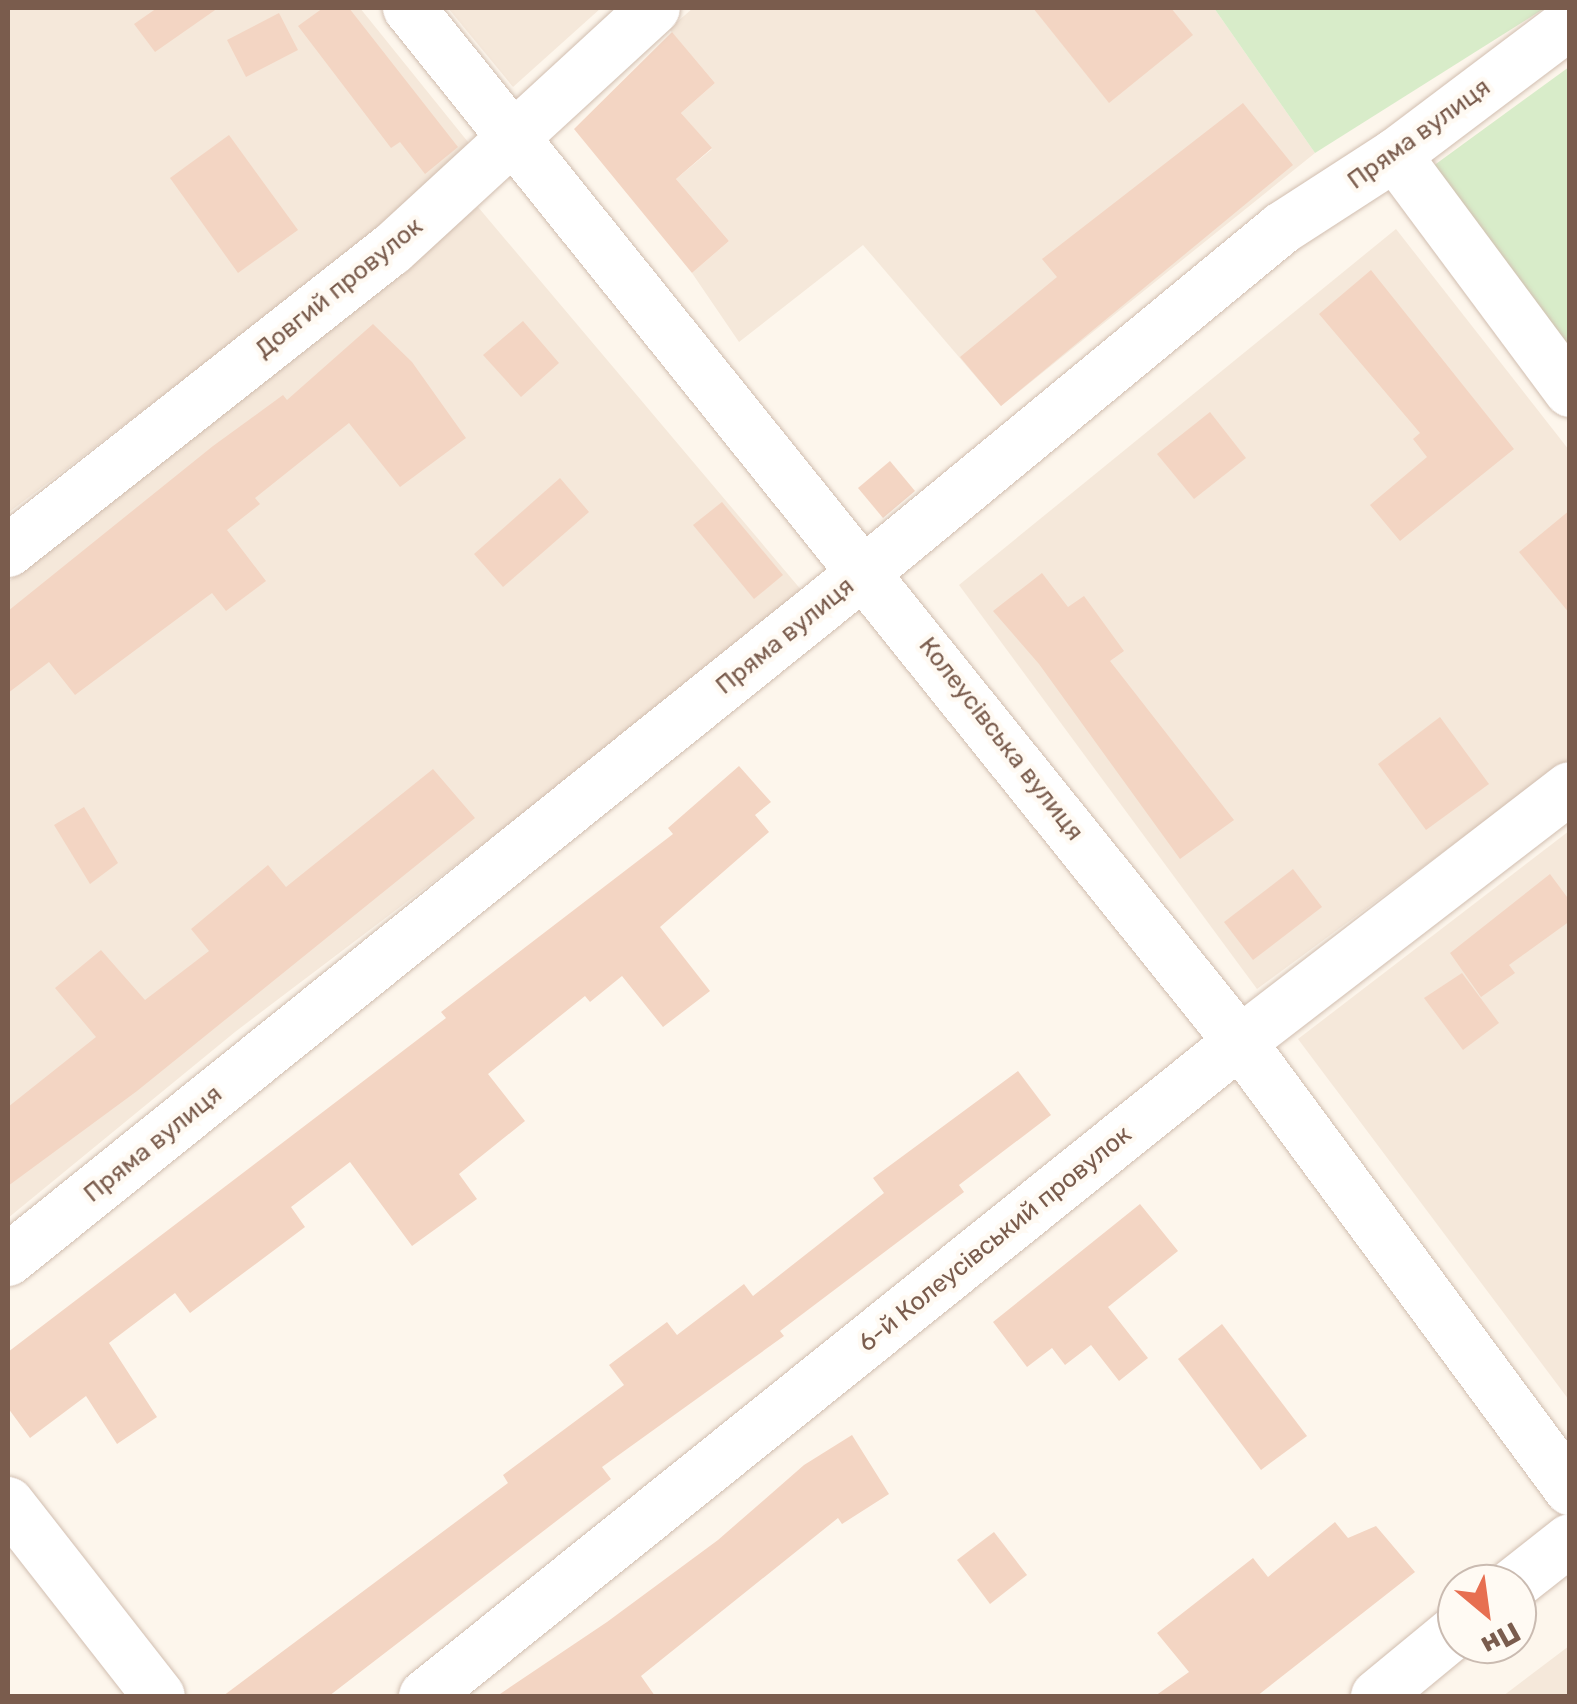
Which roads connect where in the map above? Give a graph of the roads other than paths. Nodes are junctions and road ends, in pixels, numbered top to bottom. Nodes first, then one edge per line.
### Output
1 (409, 8) edge
2 (654, 8) edge
3 (1570, 23) edge
4 (516, 134) junction
5 (1395, 155) junction
6 (1570, 390) edge
7 (8, 550) edge
8 (867, 570) junction
9 (1570, 788) edge
10 (1240, 1042) junction
11 (8, 1260) edge
12 (1570, 1488) edge
13 (8, 1504) edge
14 (1570, 1540) edge
15 (1537, 1566) edge
16 (1437, 1646) edge
17 (159, 1696) edge
18 (425, 1696) edge
19 (1377, 1696) edge

1 - 4 street, Колеусівська вулиця
2 - 4 street, Довгий провулок
3 - 5 street, Пряма вулиця
4 - 7 street, Довгий провулок
4 - 8 street, Колеусівська вулиця
5 - 6 street
5 - 8 street, Пряма вулиця
8 - 10 street, Колеусівська вулиця
8 - 11 street, Пряма вулиця
9 - 10 street, 6-й Колеусівський провулок
10 - 12 street, Колеусівська вулиця
10 - 18 street, 6-й Колеусівський провулок
13 - 17 street
14 - 15 street
16 - 19 street

